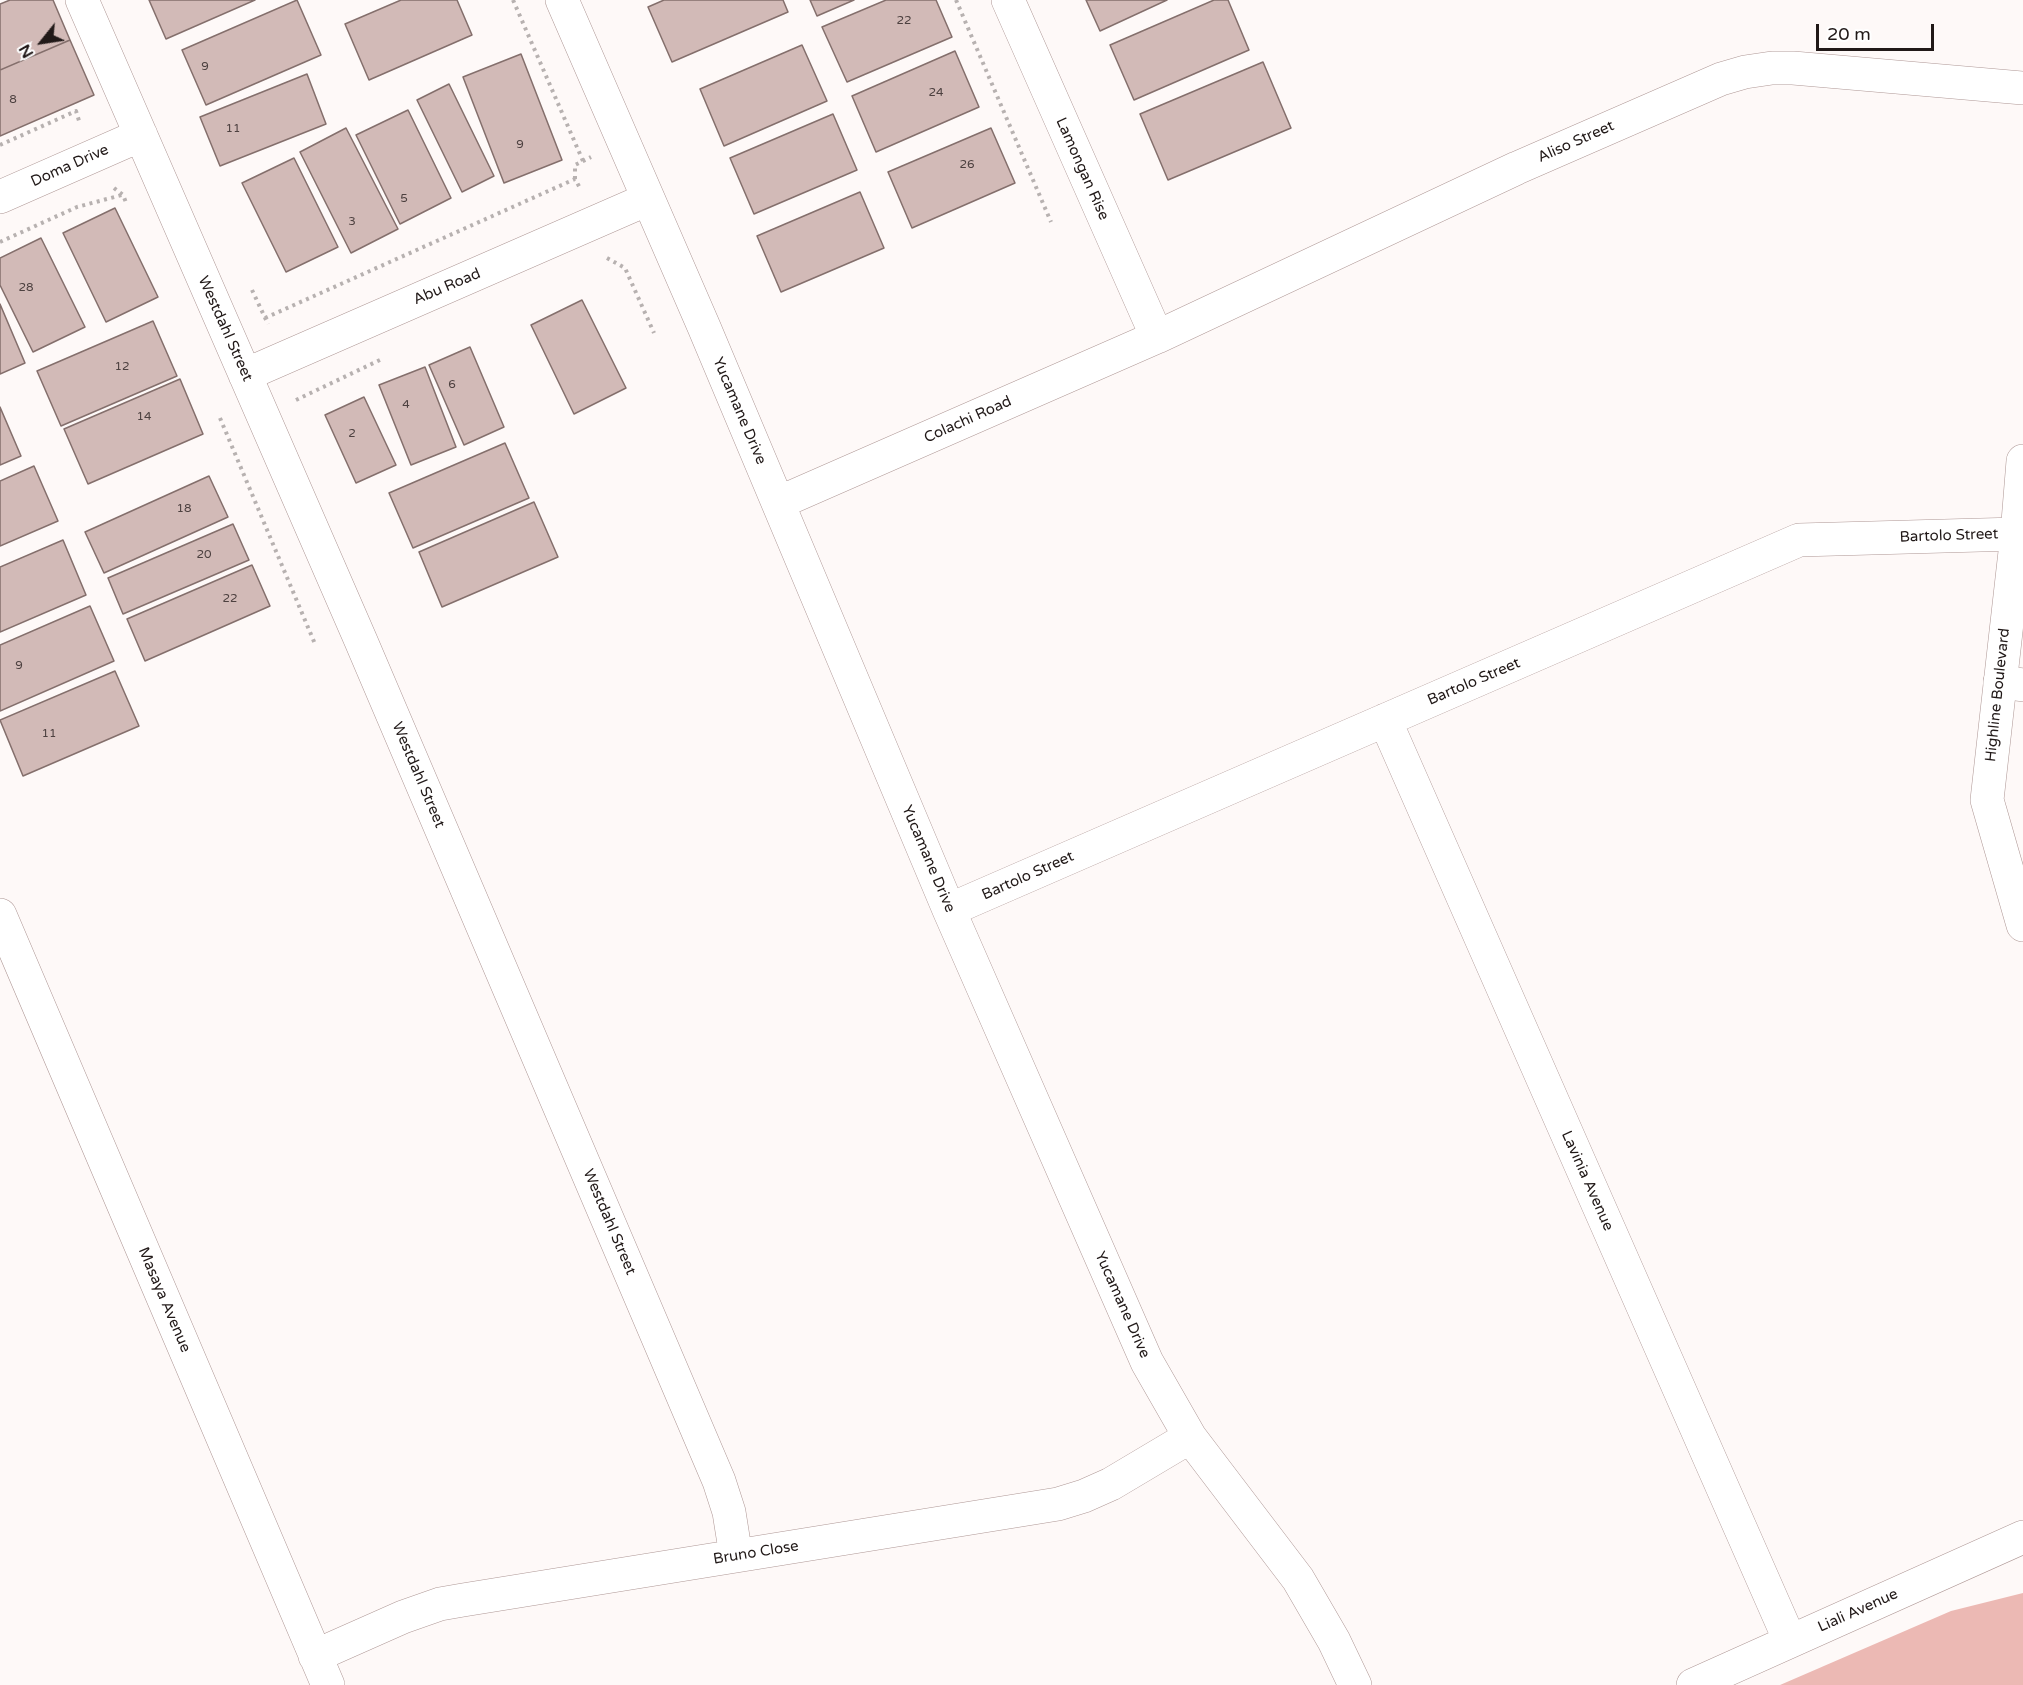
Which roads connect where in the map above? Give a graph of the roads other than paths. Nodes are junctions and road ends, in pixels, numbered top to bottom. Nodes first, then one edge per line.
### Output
1 (82, 0) edge
2 (562, 0) edge
3 (1008, 0) edge
4 (2023, 88) edge
5 (141, 135) junction
6 (0, 197) edge
7 (648, 199) junction
8 (1157, 337) junction
9 (245, 375) junction
10 (2023, 461) edge
11 (778, 503) junction
12 (2017, 534) junction
13 (2011, 683) edge
14 (1385, 720) junction
15 (949, 910) junction
16 (0, 915) edge
17 (2023, 925) edge
18 (1190, 1437) junction
19 (2023, 1537) edge
20 (736, 1556) junction
21 (1790, 1641) junction
22 (322, 1670) edge
23 (1355, 1685) edge
24 (1693, 1685) edge

1 - 5 street, Westdahl Street
2 - 7 street, Yucamane Drive
3 - 8 street, Lamongan Rise
4 - 8 street, Aliso Street
5 - 6 street, Doma Drive
5 - 9 street, Westdahl Street
7 - 9 street, Abu Road
7 - 11 street, Yucamane Drive
8 - 11 street, Colachi Road
9 - 20 street, Westdahl Street
10 - 12 street, Highline Boulevard
11 - 15 street, Yucamane Drive
12 - 13 street, Highline Boulevard
12 - 14 street, Bartolo Street
13 - 17 street, Highline Boulevard
14 - 15 street, Bartolo Street
14 - 21 street, Lavinia Avenue
15 - 18 street, Yucamane Drive
16 - 22 street, Masaya Avenue
18 - 20 street, Bruno Close
18 - 23 street, Yucamane Drive
19 - 21 street, Liali Avenue
20 - 22 street, Bruno Close
21 - 24 street, Liali Avenue

